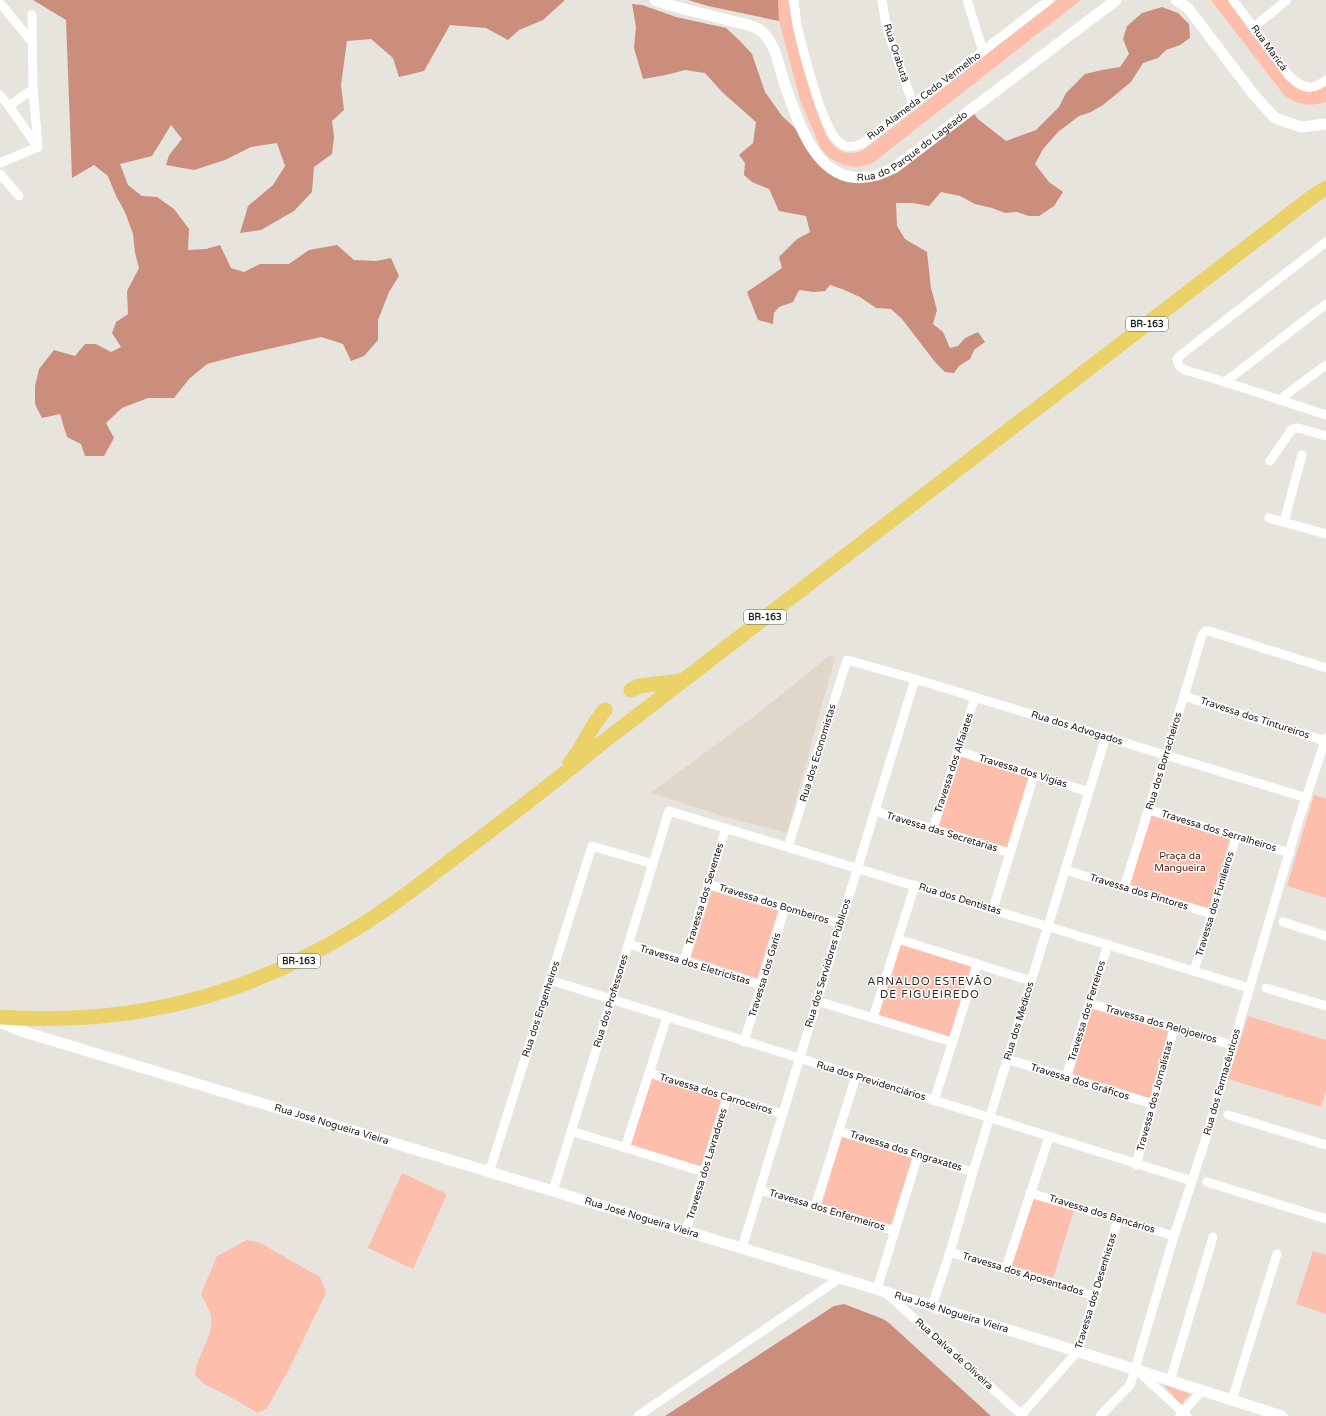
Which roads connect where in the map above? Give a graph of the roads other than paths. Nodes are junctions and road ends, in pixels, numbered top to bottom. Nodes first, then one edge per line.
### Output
1 (655, 0) edge
2 (794, 0) edge
3 (882, 0) edge
4 (967, 0) edge
5 (1049, 0) edge
6 (1116, 0) edge
7 (1176, 0) edge
8 (1233, 0) edge
9 (1287, 0) edge
10 (0, 3) edge
11 (32, 15) dead end
12 (1254, 27) junction
13 (32, 42) junction
14 (983, 51) junction
15 (1326, 80) edge
16 (33, 89) junction
17 (0, 95) edge
18 (913, 104) junction
19 (9, 106) junction
20 (1326, 124) edge
21 (38, 147) junction
22 (0, 163) edge
23 (0, 174) edge
24 (1326, 184) edge
25 (1326, 188) edge
26 (19, 196) dead end
27 (1312, 197) junction
28 (1326, 242) edge
29 (1326, 304) edge
30 (1326, 365) edge
31 (1225, 382) junction
32 (1279, 400) junction
33 (1326, 415) edge
34 (1326, 436) edge
35 (1302, 455) dead end
36 (1270, 461) dead end
37 (1269, 518) dead end
38 (1284, 522) junction
39 (1326, 534) edge
40 (847, 660) joint
41 (1326, 668) edge
42 (915, 679) junction
43 (682, 682) junction
44 (630, 690) dead end
45 (1184, 696) junction
46 (975, 697) junction
47 (605, 710) dead end
48 (1106, 736) junction
49 (1326, 739) edge
50 (958, 751) junction
51 (1166, 755) junction
52 (1034, 775) junction
53 (551, 785) junction
54 (1089, 792) junction
55 (1307, 798) junction
56 (670, 810) joint
57 (1149, 810) junction
58 (875, 811) junction
59 (726, 828) junction
60 (933, 829) junction
61 (1236, 837) junction
62 (788, 847) junction
63 (1010, 853) junction
64 (1290, 853) junction
65 (653, 864) junction
66 (858, 868) junction
67 (1065, 870) junction
68 (708, 884) junction
69 (915, 885) junction
70 (1124, 888) junction
71 (785, 908) junction
72 (993, 909) junction
73 (1212, 914) junction
74 (1284, 922) dead end
75 (840, 924) junction
76 (1048, 926) junction
77 (1326, 936) edge
78 (898, 939) junction
79 (628, 944) junction
80 (1108, 944) junction
81 (684, 961) junction
82 (977, 964) junction
83 (1194, 971) junction
84 (550, 980) junction
85 (1031, 981) junction
86 (761, 985) junction
87 (1250, 988) junction
88 (1266, 988) dead end
89 (611, 1000) junction
90 (817, 1001) junction
91 (1089, 1003) junction
92 (1326, 1006) edge
93 (0, 1017) edge
94 (667, 1017) junction
95 (874, 1018) junction
96 (0, 1022) edge
97 (1174, 1028) junction
98 (744, 1042) junction
99 (952, 1042) junction
100 (1232, 1045) junction
101 (799, 1059) junction
102 (1007, 1059) junction
103 (649, 1073) junction
104 (856, 1076) junction
105 (1066, 1077) junction
106 (727, 1097) junction
107 (934, 1101) junction
108 (1152, 1104) junction
109 (783, 1114) junction
110 (1228, 1114) dead end
111 (989, 1118) junction
112 (571, 1131) junction
113 (839, 1131) junction
114 (1049, 1137) junction
115 (1326, 1145) edge
116 (625, 1148) junction
117 (918, 1155) junction
118 (1136, 1165) junction
119 (704, 1172) junction
120 (973, 1172) junction
121 (489, 1173) junction
122 (1192, 1181) junction
123 (1207, 1182) dead end
124 (760, 1190) junction
125 (553, 1191) junction
126 (1030, 1193) junction
127 (816, 1207) junction
128 (1118, 1219) junction
129 (1326, 1219) edge
130 (686, 1231) junction
131 (895, 1231) junction
132 (1174, 1236) junction
133 (1213, 1237) dead end
134 (742, 1248) junction
135 (950, 1252) junction
136 (1277, 1254) dead end
137 (1006, 1268) junction
138 (840, 1278) junction
139 (881, 1290) junction
140 (1095, 1296) junction
141 (932, 1306) junction
142 (1078, 1351) junction
143 (1135, 1369) junction
144 (1170, 1381) junction
145 (1202, 1391) junction
146 (1232, 1400) junction
147 (1022, 1415) edge
148 (1183, 1415) edge
149 (638, 1416) edge
150 (1100, 1416) edge
151 (1282, 1416) edge

1 - 6 street, Rua do Parque do Lageado
2 - 18 street, Rua Alameda Cedo Vermelho
3 - 18 street, Rua Orabutã
4 - 14 street
5 - 14 street, Rua Alameda Cedo Vermelho
7 - 20 street
8 - 12 street, Rua Maricá
9 - 12 street
10 - 13 street
11 - 13 street
12 - 15 street, Rua Maricá
13 - 16 street
14 - 18 street, Rua Alameda Cedo Vermelho
16 - 19 street
16 - 21 street
17 - 19 street
19 - 21 street
21 - 22 street
23 - 26 street
24 - 27 highway, BR-163
25 - 27 highway, BR-163
27 - 43 highway, BR-163
28 - 31 street
29 - 31 street
30 - 32 street
31 - 32 street
32 - 33 street
34 - 36 street
35 - 38 street
37 - 38 street
38 - 39 street
40 - 42 street, Rua dos Advogados
40 - 62 street, Rua dos Economistas
41 - 45 street, Rua dos Borracheiros
42 - 46 street, Rua dos Advogados
42 - 58 street, Rua dos Servidores Públicos
43 - 44 highway
43 - 53 highway, BR-163
45 - 49 street, Travessa dos Tintureiros
45 - 51 street, Rua dos Borracheiros
46 - 48 street, Rua dos Advogados
46 - 50 street, Travessa dos Alfaiates
47 - 53 highway
48 - 51 street, Rua dos Advogados
48 - 54 street, Rua dos Médicos
49 - 55 street, Rua dos Farmacêuticos
50 - 52 street, Travessa dos Vigias
50 - 60 street, Travessa dos Alfaiates
51 - 55 street, Rua dos Advogados
51 - 57 street, Rua dos Borracheiros
52 - 54 street, Travessa dos Vigias
52 - 63 street
53 - 93 highway, BR-163
54 - 67 street, Rua dos Médicos
55 - 64 street, Rua dos Farmacêuticos
56 - 59 street, Rua dos Dentistas
56 - 65 street, Rua dos Professores
57 - 61 street, Travessa dos Serralheiros
57 - 70 street, Rua dos Borracheiros
58 - 60 street, Travessa das Secretárias
58 - 66 street, Rua dos Servidores Públicos
59 - 62 street, Rua dos Dentistas
59 - 68 street, Travessa dos Seventes
60 - 63 street, Travessa das Secretárias
61 - 64 street, Travessa dos Serralheiros
61 - 73 street, Travessa dos Funileiros
62 - 66 street, Rua dos Dentistas
63 - 72 street
64 - 87 street, Rua dos Farmacêuticos
65 - 79 street, Rua dos Professores
65 - 84 street, Rua dos Engenheiros
66 - 69 street, Rua dos Dentistas
66 - 75 street, Rua dos Servidores Públicos
67 - 70 street, Travessa dos Pintores
67 - 76 street, Rua dos Médicos
68 - 71 street, Travessa dos Bombeiros
68 - 81 street, Travessa dos Seventes
69 - 72 street, Rua dos Dentistas
69 - 78 street
70 - 73 street, Travessa dos Pintores
71 - 75 street, Travessa dos Bombeiros
71 - 86 street, Travessa dos Garis
72 - 76 street, Rua dos Dentistas
73 - 83 street, Travessa dos Funileiros
74 - 77 street
75 - 90 street, Rua dos Servidores Públicos
76 - 80 street, Rua dos Dentistas
76 - 85 street, Rua dos Médicos
78 - 82 street
78 - 95 street
79 - 81 street, Travessa dos Eletricistas
79 - 89 street, Rua dos Professores
80 - 83 street, Rua dos Dentistas
80 - 91 street, Travessa dos Ferreiros
81 - 86 street, Travessa dos Eletricistas
82 - 85 street
82 - 99 street
83 - 87 street, Rua dos Dentistas
84 - 89 street, Rua dos Previdenciários
84 - 121 street, Rua dos Engenheiros
85 - 102 street, Rua dos Médicos
86 - 98 street, Travessa dos Garis
87 - 100 street, Rua dos Farmacêuticos
88 - 92 street
89 - 94 street, Rua dos Previdenciários
89 - 112 street, Rua dos Professores
90 - 95 street
90 - 101 street, Rua dos Servidores Públicos
91 - 97 street, Travessa dos Relojoeiros
91 - 105 street, Travessa dos Ferreiros
94 - 98 street, Rua dos Previdenciários
94 - 103 street
95 - 99 street
96 - 121 street, Rua José Nogueira Vieira
97 - 100 street, Travessa dos Relojoeiros
97 - 108 street, Travessa dos Jornalistas
98 - 101 street, Rua dos Previdenciários
99 - 107 street
100 - 122 street, Rua dos Farmacêuticos
101 - 104 street, Rua dos Previdenciários
101 - 109 street, Rua dos Servidores Públicos
102 - 105 street, Travessa dos Gráficos
102 - 111 street, Rua dos Médicos
103 - 106 street, Travessa dos Carroceiros
103 - 116 street
104 - 107 street, Rua dos Previdenciários
104 - 113 street
105 - 108 street, Travessa dos Gráficos
106 - 109 street, Travessa dos Carroceiros
106 - 119 street, Travessa dos Lavradores
107 - 111 street, Rua dos Previdenciários
108 - 118 street, Travessa dos Jornalistas
109 - 124 street, Rua dos Servidores Públicos
110 - 115 street
111 - 114 street, Rua dos Previdenciários
111 - 120 street, Rua dos Médicos
112 - 116 street
112 - 125 street, Rua dos Professores
113 - 117 street, Travessa dos Engraxates
113 - 127 street
114 - 118 street, Rua dos Previdenciários
114 - 126 street
116 - 119 street
117 - 120 street, Travessa dos Engraxates
117 - 131 street
118 - 122 street, Rua dos Previdenciários
119 - 130 street, Travessa dos Lavradores
120 - 135 street, Rua dos Médicos
121 - 125 street, Rua José Nogueira Vieira
122 - 132 street, Rua dos Farmacêuticos
123 - 129 street
124 - 127 street, Travessa dos Enfermeiros
124 - 134 street, Rua dos Servidores Públicos
125 - 130 street, Rua José Nogueira Vieira
126 - 128 street, Travessa dos Bancários
126 - 137 street
127 - 131 street, Travessa dos Enfermeiros
128 - 132 street, Travessa dos Bancários
128 - 140 street, Travessa dos Desenhistas
130 - 134 street, Rua José Nogueira Vieira
131 - 139 street
132 - 143 street, Rua dos Farmacêuticos
133 - 144 street
134 - 138 street, Rua José Nogueira Vieira
135 - 137 street, Travessa dos Aposentados
135 - 141 street, Rua dos Médicos
136 - 146 street
137 - 140 street, Travessa dos Aposentados
138 - 139 street, Rua José Nogueira Vieira
138 - 149 street
139 - 141 street, Rua José Nogueira Vieira
139 - 147 street, Rua Dalva de Oliveira
140 - 142 street, Travessa dos Desenhistas
141 - 142 street, Rua José Nogueira Vieira
142 - 143 street, Rua José Nogueira Vieira
142 - 147 street, Travessa dos Desenhistas
143 - 144 street, Rua José Nogueira Vieira
143 - 148 street
143 - 150 street, Rua dos Farmacêuticos
144 - 145 street, Rua José Nogueira Vieira
145 - 146 street, Rua José Nogueira Vieira
145 - 148 street
146 - 151 street, Rua José Nogueira Vieira

